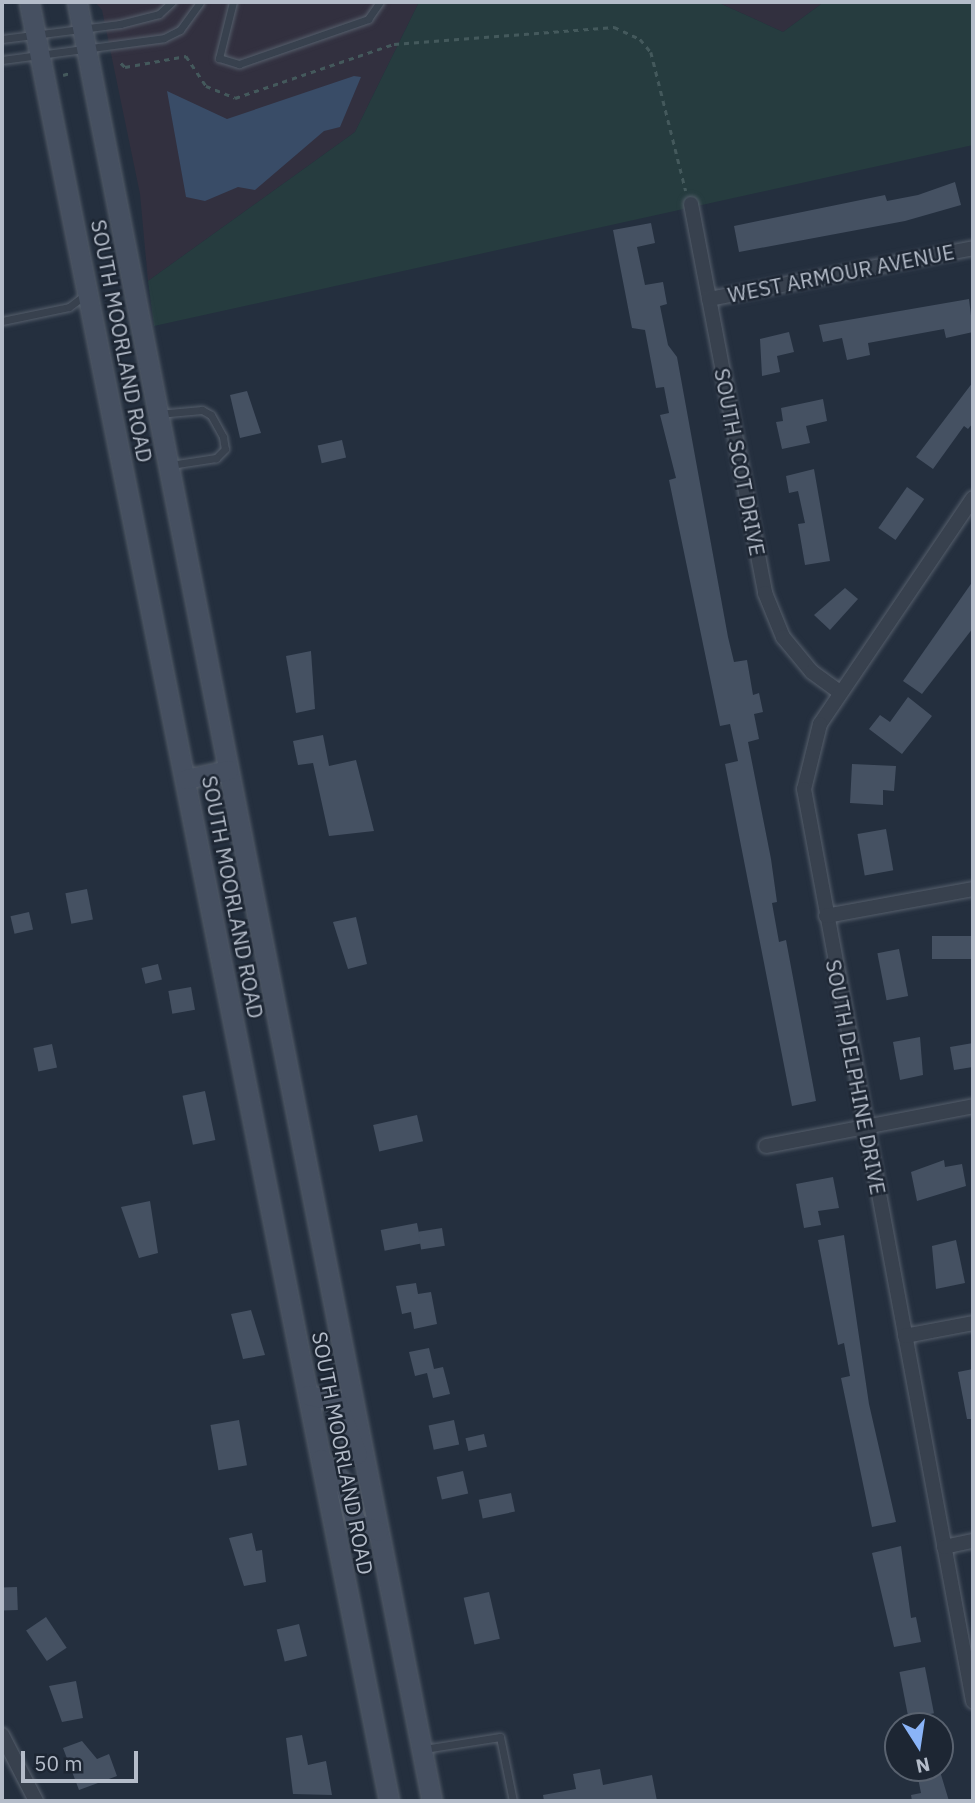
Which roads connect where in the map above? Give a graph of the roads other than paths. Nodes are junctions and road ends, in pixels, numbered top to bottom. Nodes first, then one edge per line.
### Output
1 (29, 2) edge
2 (77, 2) edge
3 (172, 2) edge
4 (201, 2) edge
5 (233, 2) edge
6 (380, 2) edge
7 (82, 28) junction
8 (36, 34) junction
9 (2, 39) edge
10 (86, 51) junction
11 (41, 57) junction
12 (2, 60) edge
13 (691, 204) road end
14 (973, 248) edge
15 (89, 291) junction
16 (709, 299) junction
17 (2, 321) edge
18 (158, 414) junction
19 (167, 465) junction
20 (973, 498) edge
21 (840, 692) junction
22 (228, 770) junction
23 (186, 779) junction
24 (973, 889) edge
25 (825, 916) junction
26 (973, 1106) edge
27 (865, 1126) junction
28 (766, 1146) dead end
29 (973, 1323) edge
30 (905, 1336) junction
31 (308, 1395) junction
32 (321, 1459) junction
33 (366, 1470) junction
34 (378, 1531) junction
35 (973, 1541) edge
36 (944, 1547) junction
37 (973, 1700) edge
38 (2, 1735) edge
39 (422, 1749) junction
40 (36, 1801) edge
41 (389, 1801) edge
42 (432, 1801) edge
43 (513, 1801) edge

1 - 8 main road, SOUTH MOORLAND ROAD
2 - 7 main road, SOUTH MOORLAND ROAD
3 - 7 lane
4 - 10 lane
5 - 6 lane
7 - 8 lane
7 - 10 main road, SOUTH MOORLAND ROAD
8 - 9 lane
8 - 11 main road, SOUTH MOORLAND ROAD
10 - 11 lane
10 - 18 main road, SOUTH MOORLAND ROAD
11 - 12 lane
11 - 15 main road, SOUTH MOORLAND ROAD
13 - 16 street, SOUTH SCOT DRIVE
14 - 16 street, WEST ARMOUR AVENUE
15 - 17 lane
15 - 23 main road, SOUTH MOORLAND ROAD
16 - 21 street, SOUTH SCOT DRIVE
18 - 19 main road, SOUTH MOORLAND ROAD
18 - 19 lane
19 - 22 main road, SOUTH MOORLAND ROAD
20 - 21 street, SOUTH DELPHINE DRIVE
21 - 25 street, SOUTH DELPHINE DRIVE
22 - 23 main road
22 - 33 main road, SOUTH MOORLAND ROAD
23 - 31 main road, SOUTH MOORLAND ROAD
24 - 25 street
25 - 27 street, SOUTH DELPHINE DRIVE
26 - 27 street
27 - 28 street
27 - 30 street, SOUTH DELPHINE DRIVE
29 - 30 street
30 - 36 street, SOUTH DELPHINE DRIVE
31 - 32 main road, SOUTH MOORLAND ROAD
31 - 33 main road
32 - 34 main road
32 - 41 main road, SOUTH MOORLAND ROAD
33 - 34 main road, SOUTH MOORLAND ROAD
34 - 39 main road, SOUTH MOORLAND ROAD
35 - 36 street
36 - 37 street, SOUTH DELPHINE DRIVE
38 - 40 street
39 - 42 main road, SOUTH MOORLAND ROAD
39 - 43 lane

